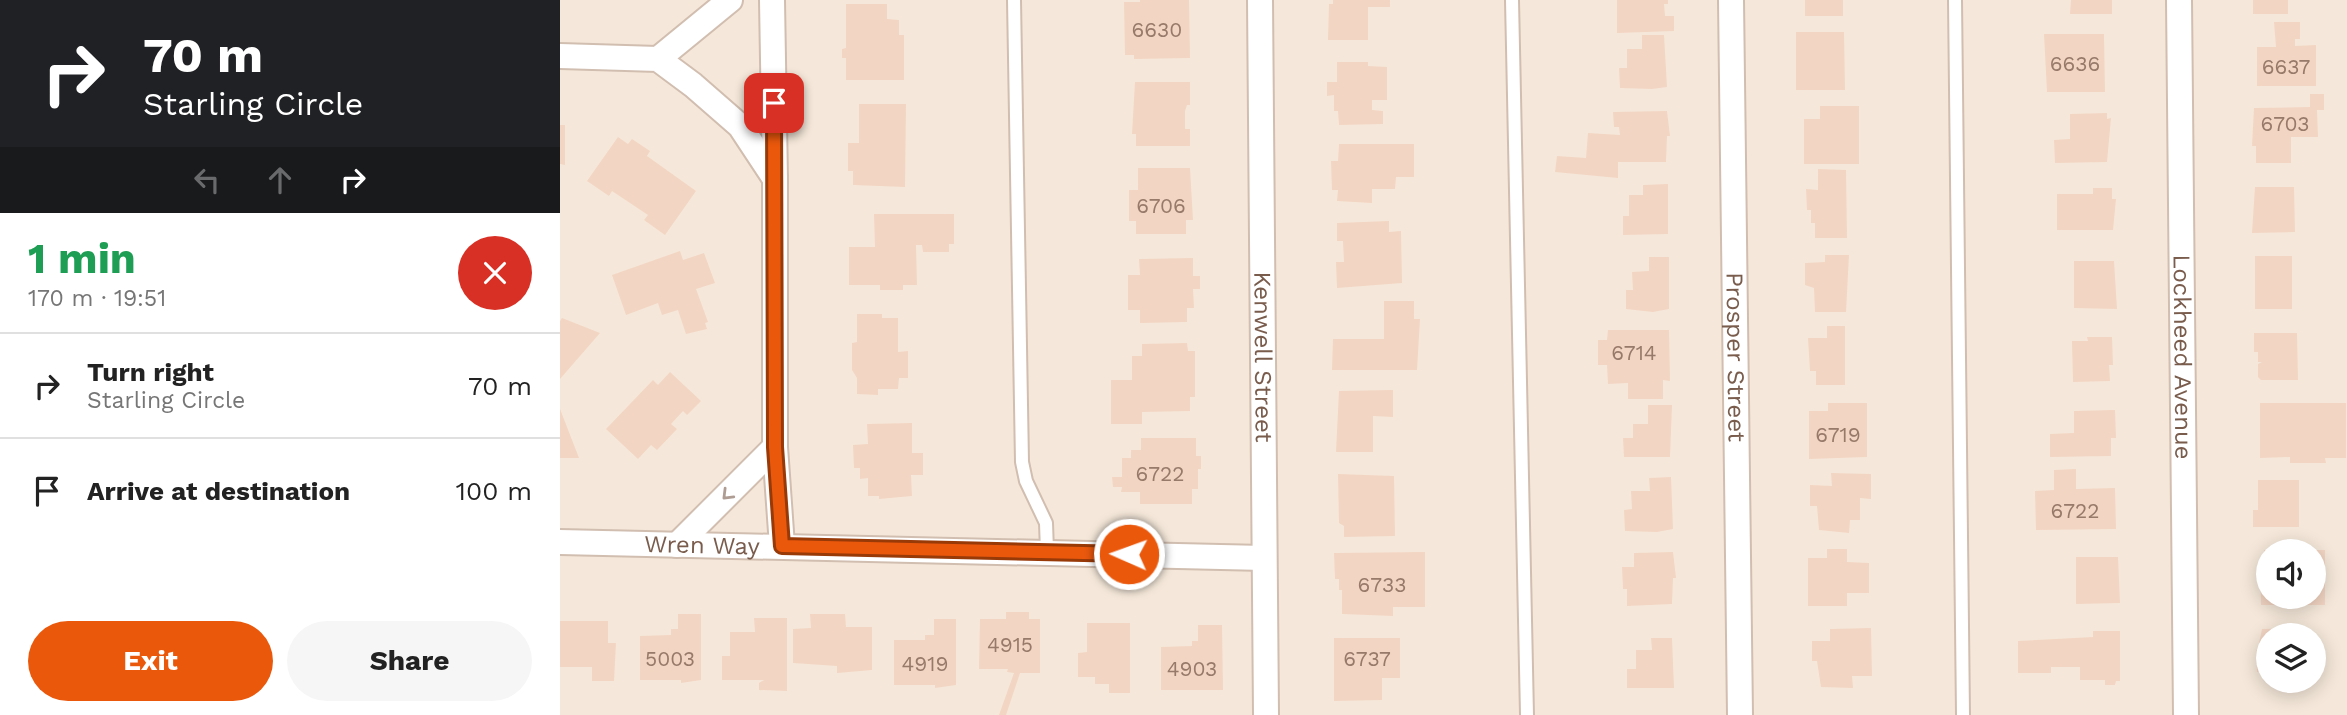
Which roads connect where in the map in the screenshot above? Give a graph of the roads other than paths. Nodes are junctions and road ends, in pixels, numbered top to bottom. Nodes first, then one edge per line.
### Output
1 (730, 0) edge
2 (772, 0) edge
3 (1014, 0) edge
4 (1260, 0) edge
5 (1513, 0) edge
6 (1731, 0) edge
7 (1955, 0) edge
8 (2179, 0) edge
9 (560, 56) edge
10 (658, 59) junction
11 (775, 179) junction
12 (775, 447) junction
13 (560, 542) edge
14 (677, 545) junction
15 (782, 546) junction
16 (1048, 551) junction
17 (1264, 558) junction
18 (1266, 715) edge
19 (1527, 715) edge
20 (1740, 715) edge
21 (1963, 715) edge
22 (2186, 715) edge

1 - 10 street
2 - 11 street
3 - 16 lane
4 - 17 street, Kenwell Street
5 - 19 lane
6 - 20 street, Prosper Street
7 - 21 lane
8 - 22 street, Lockheed Avenue
9 - 10 street
10 - 11 street
11 - 12 street
12 -> 14 street
12 - 15 street
13 - 14 street, Wren Way
14 - 15 street, Wren Way
15 - 16 street, Wren Way
16 - 17 street, Wren Way
17 - 18 street, Kenwell Street

